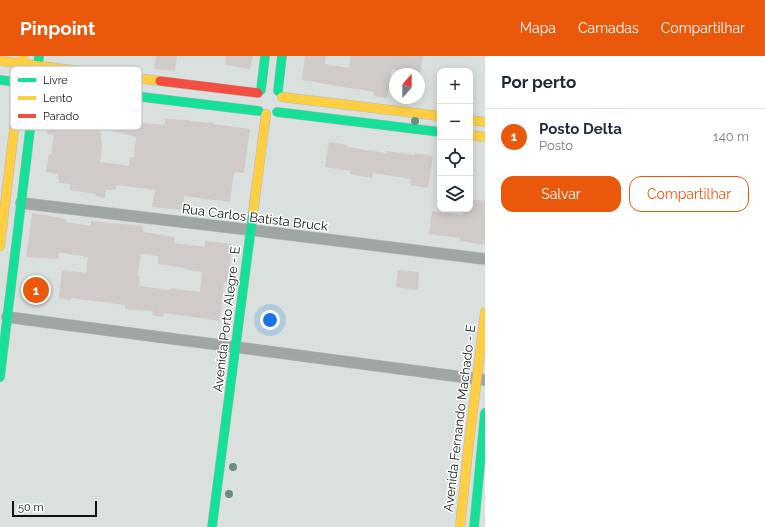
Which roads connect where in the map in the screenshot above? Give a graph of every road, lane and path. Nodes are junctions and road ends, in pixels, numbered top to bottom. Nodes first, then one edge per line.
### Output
1 (265, 56) edge
2 (282, 56) edge
3 (23, 60) edge
4 (0, 61) edge
5 (39, 61) edge
6 (60, 66) edge
7 (0, 80) edge
8 (10, 81) edge
9 (142, 86) edge
10 (142, 89) edge
11 (159, 90) junction
12 (259, 92) junction
13 (280, 94) junction
14 (398, 111) junction
15 (277, 112) junction
16 (262, 113) junction
17 (437, 116) edge
18 (473, 120) edge
19 (485, 122) edge
20 (397, 126) junction
21 (13, 130) edge
22 (30, 130) edge
23 (437, 132) edge
24 (473, 135) edge
25 (485, 137) edge
26 (3, 200) edge
27 (21, 203) junction
28 (250, 230) junction
29 (0, 246) edge
30 (485, 259) edge
31 (485, 312) edge
32 (4, 317) edge
33 (235, 347) junction
34 (0, 377) edge
35 (481, 380) edge
36 (485, 413) edge
37 (468, 451) junction
38 (483, 453) edge
39 (212, 527) edge
40 (460, 527) edge
41 (474, 527) edge

1 - 12 street
2 - 13 street
3 - 4 street
3 - 5 street
5 - 6 street
7 - 8 street
9 - 11 street
10 - 11 street
11 - 12 street
11 - 16 street
12 - 13 street
12 - 16 street
13 - 14 street
13 - 15 street
14 - 17 street
14 - 20 street
15 - 16 street
15 - 20 street
16 - 28 street, Avenida Porto Alegre - E
18 - 19 street
20 - 23 street
21 - 26 street
22 - 27 street
24 - 25 street
26 - 27 street
26 - 29 street
27 - 28 street, Rua Carlos Batista Bruck
27 - 32 street
28 - 30 street, Rua Carlos Batista Bruck
28 - 33 street, Avenida Porto Alegre - E
31 - 35 street, Avenida Fernando Machado - E
32 - 33 street
32 - 34 street
33 - 35 street
33 - 39 street, Avenida Porto Alegre - E
35 - 37 street, Avenida Fernando Machado - E
36 - 38 street, Avenida Fernando Machado - E
37 - 38 street
37 - 40 street, Avenida Fernando Machado - E
38 - 41 street, Avenida Fernando Machado - E

